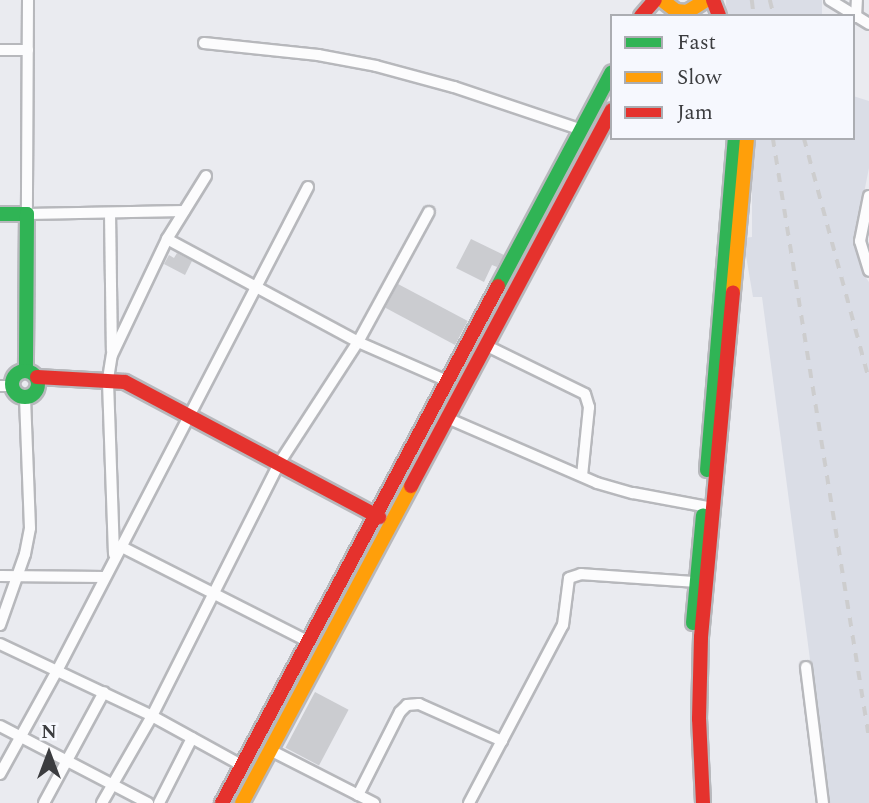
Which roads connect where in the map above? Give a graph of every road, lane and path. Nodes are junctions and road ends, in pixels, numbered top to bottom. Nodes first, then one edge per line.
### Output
1 (28, 0) edge
2 (655, 0) edge
3 (662, 0) edge
4 (706, 0) edge
5 (830, 0) edge
6 (858, 0) edge
7 (643, 14) edge
8 (681, 14) edge
9 (851, 14) edge
10 (856, 17) joint
11 (869, 24) edge
12 (204, 43) dead end
13 (0, 50) edge
14 (28, 50) junction
15 (610, 75) edge
16 (610, 114) edge
17 (579, 129) junction
18 (735, 140) edge
19 (747, 140) edge
20 (206, 176) dead end
21 (308, 187) dead end
22 (869, 196) edge
23 (184, 211) junction
24 (429, 212) dead end
25 (110, 213) junction
26 (0, 214) edge
27 (27, 214) junction
28 (167, 239) junction
29 (869, 271) edge
30 (255, 286) junction
31 (358, 342) junction
32 (485, 345) junction
33 (112, 355) junction
34 (32, 374) junction
35 (108, 379) junction
36 (445, 380) junction
37 (6, 386) edge
38 (25, 397) junction
39 (188, 417) junction
40 (447, 418) junction
41 (278, 465) junction
42 (582, 476) junction
43 (709, 507) junction
44 (373, 514) junction
45 (390, 523) junction
46 (120, 545) junction
47 (114, 556) junction
48 (0, 576) edge
49 (17, 577) junction
50 (104, 577) junction
51 (696, 582) junction
52 (214, 593) junction
53 (0, 625) edge
54 (307, 641) junction
55 (0, 644) edge
56 (806, 667) dead end
57 (58, 669) junction
58 (104, 692) junction
59 (152, 716) junction
60 (0, 726) edge
61 (19, 736) junction
62 (192, 738) junction
63 (502, 741) junction
64 (270, 750) junction
65 (67, 761) junction
66 (241, 765) junction
67 (0, 774) edge
68 (111, 784) junction
69 (358, 795) junction
70 (44, 803) edge
71 (102, 803) edge
72 (148, 803) edge
73 (159, 803) edge
74 (222, 803) edge
75 (242, 803) edge
76 (374, 803) edge
77 (469, 803) edge
78 (694, 803) edge
79 (704, 803) edge
80 (823, 803) edge

1 - 14 street
2 - 7 main road
3 - 8 main road
4 - 8 main road
5 - 9 street
6 - 10 street
10 - 11 street
12 - 17 street
13 - 14 street
14 - 27 street
15 - 17 main road
16 - 32 main road
17 - 36 main road
18 - 43 main road
19 - 43 main road
20 - 23 street
21 - 30 street
22 - 29 street
23 - 25 street
23 - 28 street
24 - 31 street
25 - 27 street
25 - 33 street
26 - 27 main road
27 - 34 main road
28 - 30 street
28 - 33 street
30 - 31 street
30 - 39 street
31 - 36 street
31 - 41 street
32 - 40 main road
32 - 42 street
33 - 35 street
34 - 35 main road
34 - 37 main road
34 - 38 main road
35 - 39 main road
35 - 47 street
36 - 44 main road
37 - 38 main road
38 - 49 street
39 - 41 main road
39 - 46 street
40 - 42 street
40 - 45 main road
41 - 44 main road
41 - 52 street
42 - 43 street
43 - 51 main road
43 - 79 main road
44 - 45 main road
44 - 54 main road
45 - 64 main road
46 - 47 street
46 - 52 street
47 - 50 street
48 - 49 street
49 - 50 street
49 - 53 street
50 - 57 street
51 - 63 street
51 - 78 main road
52 - 54 street
52 - 59 street
54 - 66 main road
55 - 57 street
56 - 80 street
57 - 58 street
57 - 61 street
58 - 59 street
58 - 65 street
59 - 62 street
59 - 68 street
60 - 61 street
61 - 65 street
61 - 67 street
62 - 66 street
62 - 73 street
63 - 69 street
63 - 77 street
64 - 69 street
64 - 75 main road
65 - 68 street
65 - 70 street
66 - 74 main road
68 - 71 street
68 - 72 street
69 - 76 street

